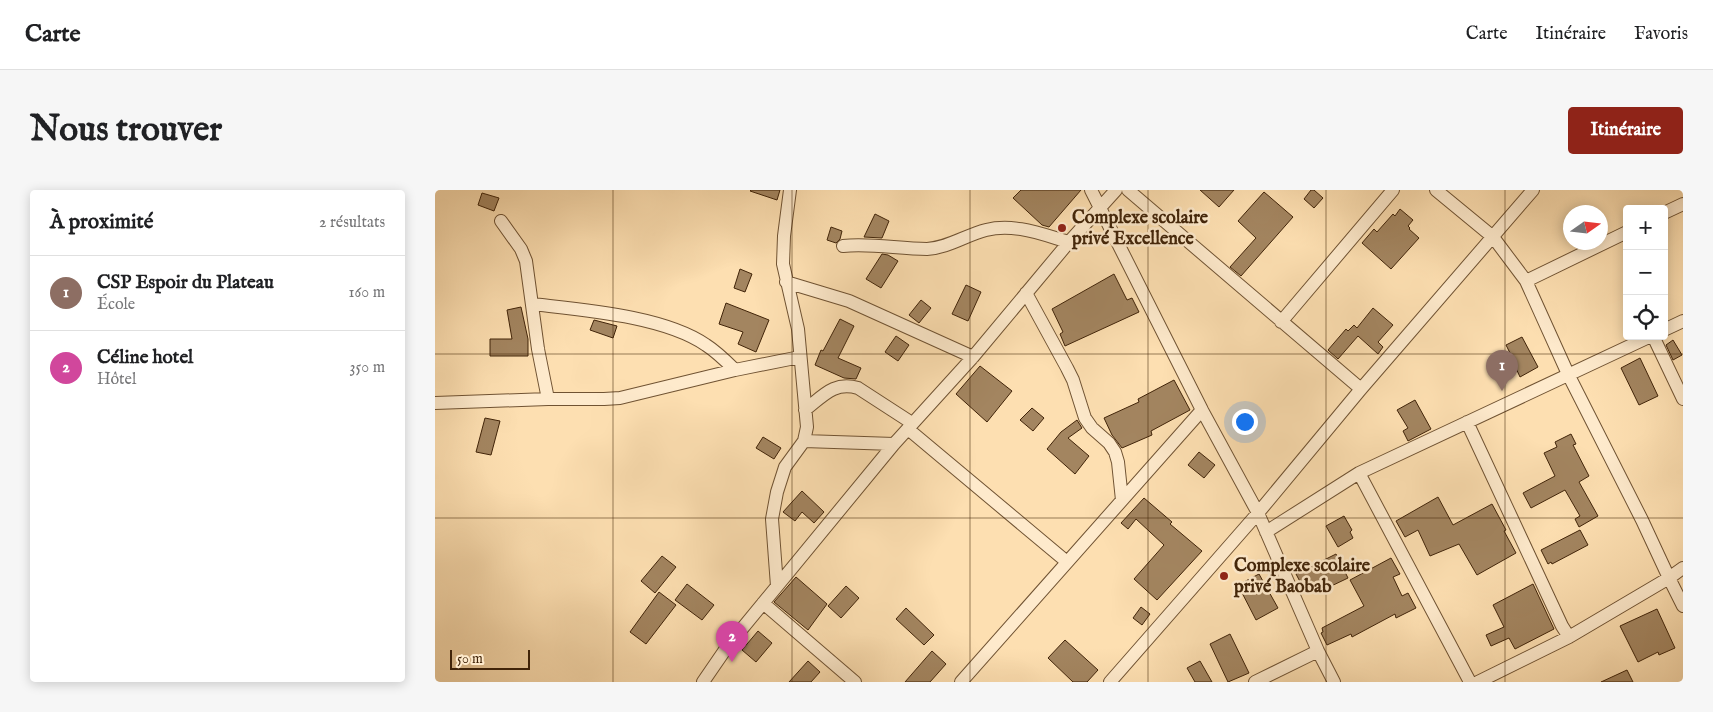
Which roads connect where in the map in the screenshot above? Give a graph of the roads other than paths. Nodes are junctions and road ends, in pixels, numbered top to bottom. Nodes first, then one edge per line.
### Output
1 (790, 190) edge
2 (1091, 190) edge
3 (1116, 190) edge
4 (1127, 190) edge
5 (1393, 190) edge
6 (1436, 190) edge
7 (1533, 190) edge
8 (1683, 204) edge
9 (1101, 208) junction
10 (1668, 211) edge
11 (501, 221) dead end
12 (1623, 234) edge
13 (1493, 238) junction
14 (1069, 242) junction
15 (843, 246) dead end
16 (1526, 281) junction
17 (786, 282) junction
18 (1026, 293) junction
19 (532, 304) junction
20 (1281, 322) junction
21 (1683, 322) edge
22 (1668, 328) edge
23 (1643, 340) edge
24 (1654, 340) edge
25 (800, 357) junction
26 (973, 357) junction
27 (735, 370) junction
28 (1567, 374) junction
29 (1361, 389) junction
30 (1683, 398) edge
31 (548, 399) junction
32 (435, 403) edge
33 (805, 410) junction
34 (1202, 410) junction
35 (1467, 422) junction
36 (910, 426) junction
37 (804, 441) junction
38 (894, 444) junction
39 (1359, 474) junction
40 (1122, 500) junction
41 (1258, 513) junction
42 (1265, 532) junction
43 (1067, 562) junction
44 (1683, 568) edge
45 (1669, 578) junction
46 (777, 586) junction
47 (763, 603) junction
48 (1683, 606) edge
49 (1569, 637) junction
50 (1318, 651) junction
51 (703, 682) edge
52 (855, 682) edge
53 (961, 682) edge
54 (1110, 682) edge
55 (1255, 682) edge
56 (1334, 682) edge
57 (1470, 682) edge
58 (1479, 682) edge

1 - 17 street
2 - 9 street
3 - 9 street
4 - 20 street
5 - 20 street
6 - 13 street
7 - 13 street
8 - 10 street
9 - 14 street
9 - 34 street
11 - 19 street
12 - 16 street
13 - 16 street
13 - 29 street
14 - 15 street
14 - 18 street
16 - 28 street
17 - 25 street
17 - 26 street
18 - 26 street
18 - 40 street
19 - 27 street
19 - 31 street
20 - 29 street
21 - 22 street
23 - 28 street
24 - 30 street
25 - 27 street
25 - 33 street
26 - 36 street
27 - 31 street
28 - 35 street
28 - 45 street
29 - 41 street
31 - 32 street
33 - 36 street
33 - 37 street
34 - 40 street
34 - 41 street
35 - 39 street
35 - 49 street
36 - 38 street
36 - 43 street
37 - 38 street
37 - 46 street
38 - 46 street
39 - 42 street
39 - 57 street
40 - 43 street
41 - 42 street
41 - 54 street
42 - 50 street
43 - 53 street
44 - 45 street
45 - 48 street
45 - 49 street
46 - 47 street
47 - 51 street
47 - 52 street
49 - 58 street
50 - 55 street
50 - 56 street

